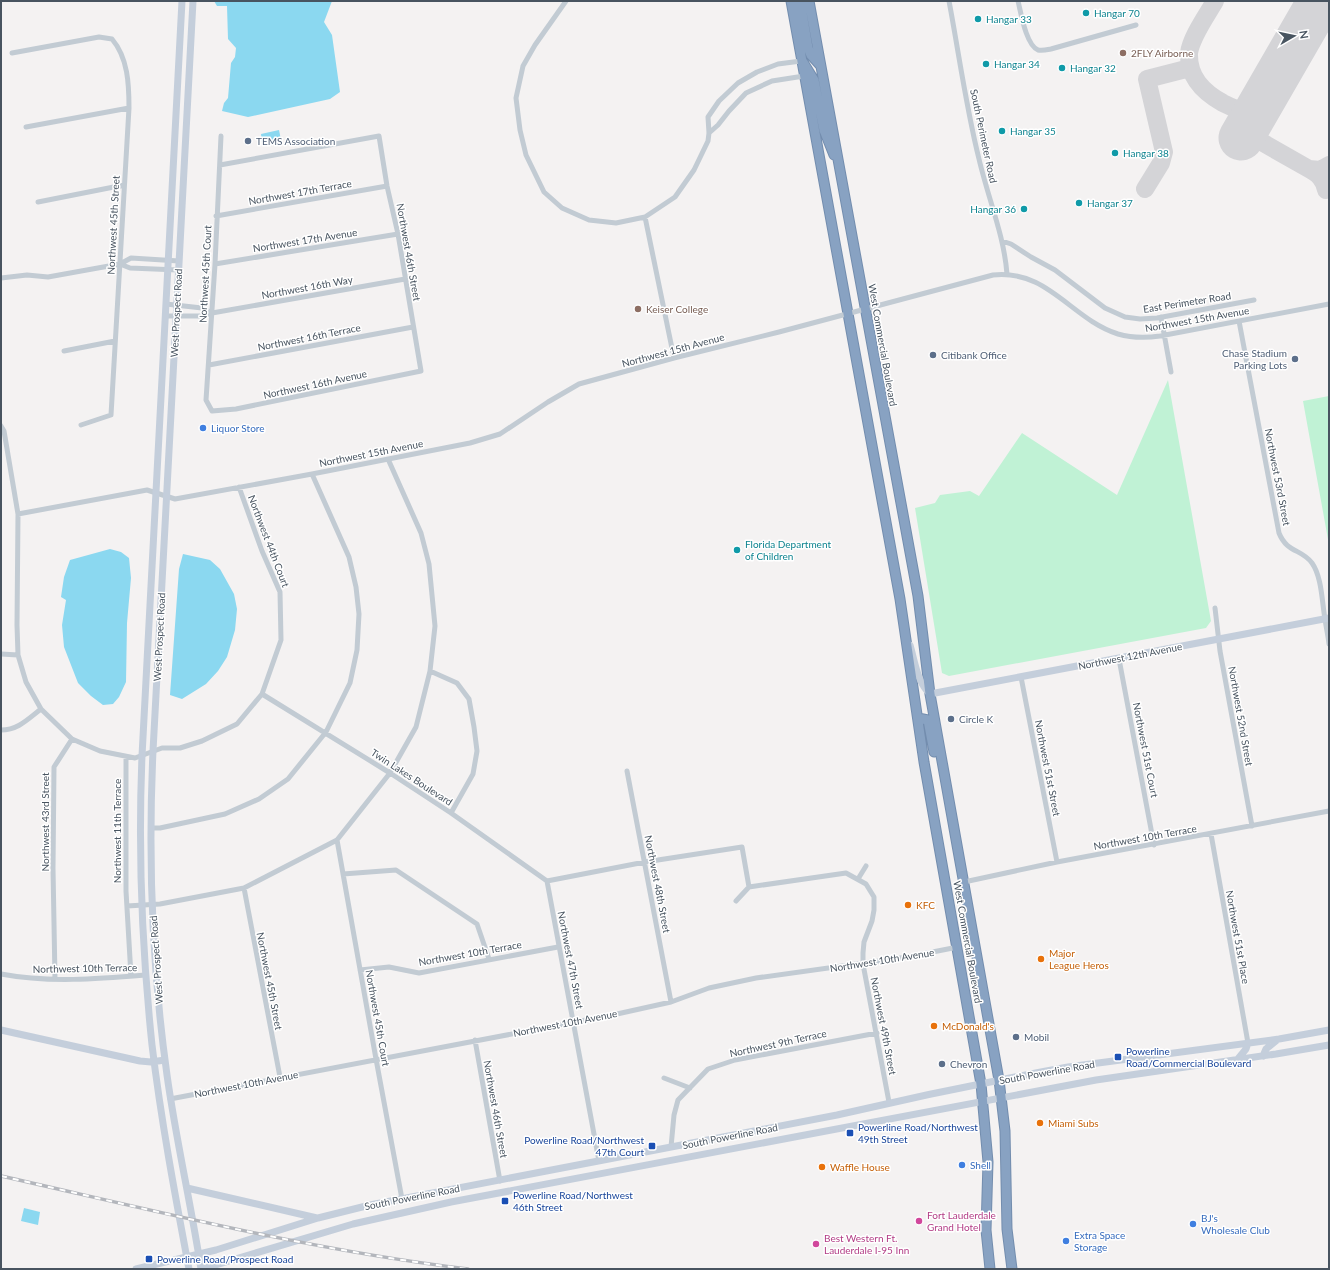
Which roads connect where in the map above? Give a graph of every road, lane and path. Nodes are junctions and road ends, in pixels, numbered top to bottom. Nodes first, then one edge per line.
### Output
1 (182, 1) edge
2 (193, 1) edge
3 (566, 1) edge
4 (791, 1) edge
5 (800, 1) edge
6 (809, 1) edge
7 (949, 1) edge
8 (1018, 1) edge
9 (1136, 25) dead end
10 (12, 53) dead end
11 (801, 61) junction
12 (821, 66) junction
13 (804, 76) junction
14 (129, 108) junction
15 (26, 127) dead end
16 (709, 133) junction
17 (220, 136) dead end
18 (220, 165) junction
19 (839, 165) junction
20 (124, 185) junction
21 (387, 186) junction
22 (38, 202) dead end
23 (216, 216) junction
24 (645, 217) junction
25 (398, 234) junction
26 (1002, 241) junction
27 (168, 261) junction
28 (179, 261) junction
29 (120, 264) junction
30 (215, 264) junction
31 (168, 270) junction
32 (178, 270) junction
33 (1007, 274) junction
34 (1, 278) edge
35 (405, 279) junction
36 (1254, 300) dead end
37 (166, 304) junction
38 (1329, 304) edge
39 (177, 306) junction
40 (865, 308) junction
41 (212, 313) junction
42 (848, 313) junction
43 (165, 316) junction
44 (176, 316) junction
45 (1161, 317) junction
46 (1239, 321) junction
47 (413, 327) junction
48 (1165, 335) junction
49 (115, 341) junction
50 (64, 351) dead end
51 (674, 358) junction
52 (209, 365) junction
53 (421, 371) joint
54 (1171, 372) dead end
55 (212, 410) joint
56 (1, 426) edge
57 (81, 426) dead end
58 (388, 459) junction
59 (312, 474) junction
60 (239, 487) junction
61 (156, 493) junction
62 (166, 496) junction
63 (18, 514) junction
64 (1215, 608) dead end
65 (1327, 618) edge
66 (904, 620) junction
67 (1219, 639) junction
68 (1329, 644) edge
69 (1, 654) edge
70 (18, 655) junction
71 (1119, 658) junction
72 (430, 671) junction
73 (1021, 677) junction
74 (262, 694) junction
75 (930, 694) junction
76 (41, 709) junction
77 (918, 718) junction
78 (1, 730) edge
79 (326, 732) junction
80 (72, 739) junction
81 (153, 751) junction
82 (142, 756) junction
83 (126, 757) junction
84 (627, 770) dead end
85 (390, 773) junction
86 (1329, 811) edge
87 (451, 813) junction
88 (953, 821) junction
89 (1252, 826) junction
90 (151, 828) junction
91 (1210, 834) junction
92 (337, 840) junction
93 (1154, 845) junction
94 (645, 862) junction
95 (1057, 862) junction
96 (866, 866) dead end
97 (343, 874) junction
98 (858, 880) junction
99 (547, 881) junction
100 (964, 882) junction
101 (749, 887) junction
102 (244, 888) junction
103 (736, 901) dead end
104 (141, 905) junction
105 (152, 905) junction
106 (127, 906) junction
107 (558, 947) junction
108 (958, 948) junction
109 (489, 959) junction
110 (863, 964) junction
111 (360, 970) junction
112 (1, 974) edge
113 (145, 975) junction
114 (131, 976) junction
115 (55, 979) junction
116 (671, 1002) junction
117 (574, 1022) junction
118 (1, 1030) edge
119 (1329, 1030) edge
120 (877, 1033) junction
121 (1279, 1039) junction
122 (475, 1040) junction
123 (1248, 1043) junction
124 (1329, 1045) edge
125 (1263, 1056) junction
126 (376, 1059) junction
127 (165, 1060) junction
128 (1237, 1060) junction
129 (154, 1062) junction
130 (280, 1077) junction
131 (664, 1078) dead end
132 (999, 1080) junction
133 (981, 1084) junction
134 (690, 1088) junction
135 (1002, 1098) junction
136 (170, 1099) junction
137 (983, 1101) junction
138 (889, 1102) junction
139 (671, 1147) junction
140 (599, 1161) junction
141 (669, 1162) junction
142 (519, 1177) junction
143 (500, 1181) junction
144 (187, 1188) junction
145 (501, 1193) junction
146 (487, 1195) junction
147 (402, 1199) junction
148 (318, 1218) junction
149 (199, 1254) junction
150 (187, 1258) junction
151 (136, 1269) edge
152 (189, 1269) edge
153 (202, 1269) edge
154 (990, 1269) edge
155 (1012, 1269) edge

1 - 27 main road, West Prospect Road
2 - 28 main road, West Prospect Road
3 - 24 street
4 - 11 highway, West Commercial Boulevard
5 - 12 highway
6 - 12 highway, West Commercial Boulevard
7 - 26 street, South Perimeter Road
8 - 9 street
10 - 14 street, Northwest 45th Street
11 - 13 highway, West Commercial Boulevard
11 - 16 street
11 - 19 highway
12 - 19 highway, West Commercial Boulevard
13 - 16 street
13 - 42 highway, West Commercial Boulevard
14 - 15 street
14 - 20 street, Northwest 45th Street
16 - 24 street
17 - 18 street, Northwest 45th Court
18 - 21 street, Northwest 46th Street
18 - 23 street, Northwest 45th Court
19 - 40 highway, West Commercial Boulevard
20 - 22 street
20 - 29 street, Northwest 45th Street
21 - 23 street, Northwest 17th Terrace
21 - 25 street, Northwest 46th Street
23 - 30 street, Northwest 45th Court
24 - 51 street
25 - 30 street, Northwest 17th Avenue
25 - 35 street, Northwest 46th Street
26 - 33 street, South Perimeter Road
26 - 45 street, East Perimeter Road
27 - 28 street
27 - 29 street
27 - 31 main road, West Prospect Road
28 - 32 main road, West Prospect Road
29 - 31 street
29 - 34 street
29 - 49 street, Northwest 45th Street
30 - 41 street, Northwest 45th Court
31 - 32 street
31 - 37 main road, West Prospect Road
32 - 39 main road, West Prospect Road
33 - 40 street, Northwest 15th Avenue
33 - 48 street, Northwest 15th Avenue
35 - 41 street, Northwest 16th Way
35 - 47 street, Northwest 46th Street
36 - 45 street, East Perimeter Road
37 - 39 street, Northwest 16th Way
37 - 43 main road, West Prospect Road
38 - 46 street, Northwest 15th Avenue
39 - 41 street, Northwest 16th Way
39 - 44 main road, West Prospect Road
40 - 42 street, Northwest 15th Avenue
40 - 75 highway, West Commercial Boulevard
41 - 44 street, Northwest 16th Way
41 - 52 street, Northwest 45th Court
42 - 51 street, Northwest 15th Avenue
42 - 66 highway, West Commercial Boulevard
43 - 44 street, Northwest 16th Way
43 - 61 main road, West Prospect Road
44 - 62 main road, West Prospect Road
45 - 48 street
46 - 48 street, Northwest 15th Avenue
46 - 65 street, Northwest 53rd Street
47 - 52 street, Northwest 16th Terrace
47 - 53 street, Northwest 46th Street
48 - 54 street
49 - 50 street
49 - 57 street, Northwest 45th Street
51 - 58 street, Northwest 15th Avenue
52 - 55 street, Northwest 45th Court
53 - 55 street, Northwest 16th Avenue
56 - 63 street
58 - 59 street, Northwest 15th Avenue
58 - 72 street
59 - 60 street, Northwest 15th Avenue
59 - 79 street
60 - 62 street, Northwest 15th Avenue
60 - 74 street, Northwest 44th Court
61 - 62 street, Northwest 15th Avenue
61 - 63 street, Northwest 15th Avenue
61 - 82 main road, West Prospect Road
62 - 81 main road, West Prospect Road
63 - 70 street
64 - 67 street, Northwest 52nd Street
65 - 67 main road, Northwest 12th Avenue
65 - 68 street, Northwest 53rd Street
66 - 75 main road, West Commercial Boulevard
66 - 77 highway, West Commercial Boulevard
67 - 71 main road, Northwest 12th Avenue
67 - 89 street, Northwest 52nd Street
69 - 70 street
70 - 76 street
71 - 73 main road, Northwest 12th Avenue
71 - 93 street, Northwest 51st Court
72 - 85 street
72 - 87 street
73 - 75 main road, Northwest 12th Avenue
73 - 95 street, Northwest 51st Street
74 - 79 street, Twin Lakes Boulevard
74 - 81 street
75 - 88 highway, West Commercial Boulevard
76 - 78 street
76 - 80 street
77 - 88 highway
77 - 108 highway, West Commercial Boulevard
79 - 85 street, Twin Lakes Boulevard
79 - 90 street
80 - 83 street
80 - 115 street, Northwest 43rd Street
81 - 82 street
81 - 90 main road, West Prospect Road
82 - 83 street
82 - 104 main road, West Prospect Road
83 - 106 street, Northwest 11th Terrace
84 - 94 street, Northwest 48th Street
85 - 87 street, Twin Lakes Boulevard
85 - 92 street
86 - 89 street, Northwest 10th Terrace
87 - 99 street, Twin Lakes Boulevard
88 - 100 highway, West Commercial Boulevard
89 - 91 street, Northwest 10th Terrace
90 - 105 main road, West Prospect Road
91 - 93 street, Northwest 10th Terrace
91 - 123 street, Northwest 51st Place
92 - 97 street, Northwest 45th Court
92 - 102 street
93 - 95 street, Northwest 10th Terrace
94 - 99 street
94 - 101 street
94 - 116 street, Northwest 48th Street
95 - 100 street, Northwest 10th Terrace
96 - 98 street
97 - 109 street
97 - 111 street, Northwest 45th Court
98 - 101 street, Northwest 49th Street
98 - 110 street, Northwest 49th Street
99 - 107 street, Northwest 47th Street
100 - 132 highway, West Commercial Boulevard
101 - 103 street
102 - 105 street
102 - 130 street, Northwest 45th Street
104 - 105 street
104 - 106 street
104 - 113 main road, West Prospect Road
105 - 127 main road, West Prospect Road
106 - 114 street, Northwest 11th Terrace
107 - 109 street, Northwest 10th Terrace
107 - 117 street, Northwest 47th Street
108 - 110 street, Northwest 10th Avenue
108 - 133 highway, West Commercial Boulevard
109 - 111 street, Northwest 10th Terrace
110 - 116 street, Northwest 10th Avenue
110 - 120 street, Northwest 49th Street
111 - 126 street, Northwest 45th Court
112 - 115 street, Northwest 10th Terrace
113 - 114 street, Northwest 10th Terrace
113 - 129 main road, West Prospect Road
114 - 115 street, Northwest 10th Terrace
116 - 117 street, Northwest 10th Avenue
117 - 122 street, Northwest 10th Avenue
117 - 140 street, Northwest 47th Street
118 - 129 main road
119 - 121 main road, South Powerline Road
120 - 134 street, Northwest 9th Terrace
120 - 138 street, Northwest 49th Street
121 - 123 main road, South Powerline Road
121 - 125 main road
122 - 126 street, Northwest 10th Avenue
122 - 143 street, Northwest 46th Street
123 - 128 main road
123 - 132 main road, South Powerline Road
124 - 125 main road, South Powerline Road
125 - 128 main road, South Powerline Road
126 - 130 street, Northwest 10th Avenue
126 - 147 street, Northwest 45th Court
127 - 129 main road
127 - 136 main road, West Prospect Road
128 - 135 main road, South Powerline Road
129 - 150 main road, West Prospect Road
130 - 136 street, Northwest 10th Avenue
131 - 134 street
132 - 133 main road, South Powerline Road
132 - 135 highway, West Commercial Boulevard
133 - 137 highway, West Commercial Boulevard
133 - 138 main road, South Powerline Road
134 - 139 street, Northwest 9th Terrace
135 - 137 main road, South Powerline Road
135 - 155 highway, West Commercial Boulevard
136 - 144 main road, West Prospect Road
137 - 141 main road, South Powerline Road
137 - 154 highway, West Commercial Boulevard
138 - 139 main road, South Powerline Road
139 - 140 main road, South Powerline Road
139 - 141 main road
140 - 142 main road, South Powerline Road
141 - 145 main road, South Powerline Road
142 - 143 main road, South Powerline Road
142 - 145 main road
143 - 146 main road
143 - 147 main road, South Powerline Road
144 - 148 main road
144 - 149 main road, West Prospect Road
145 - 146 main road, South Powerline Road
146 - 153 main road, South Powerline Road
147 - 148 main road, South Powerline Road
148 - 149 main road, South Powerline Road
149 - 150 main road, South Powerline Road
149 - 153 main road, West Prospect Road
150 - 151 main road, South Powerline Road
150 - 152 main road, West Prospect Road

